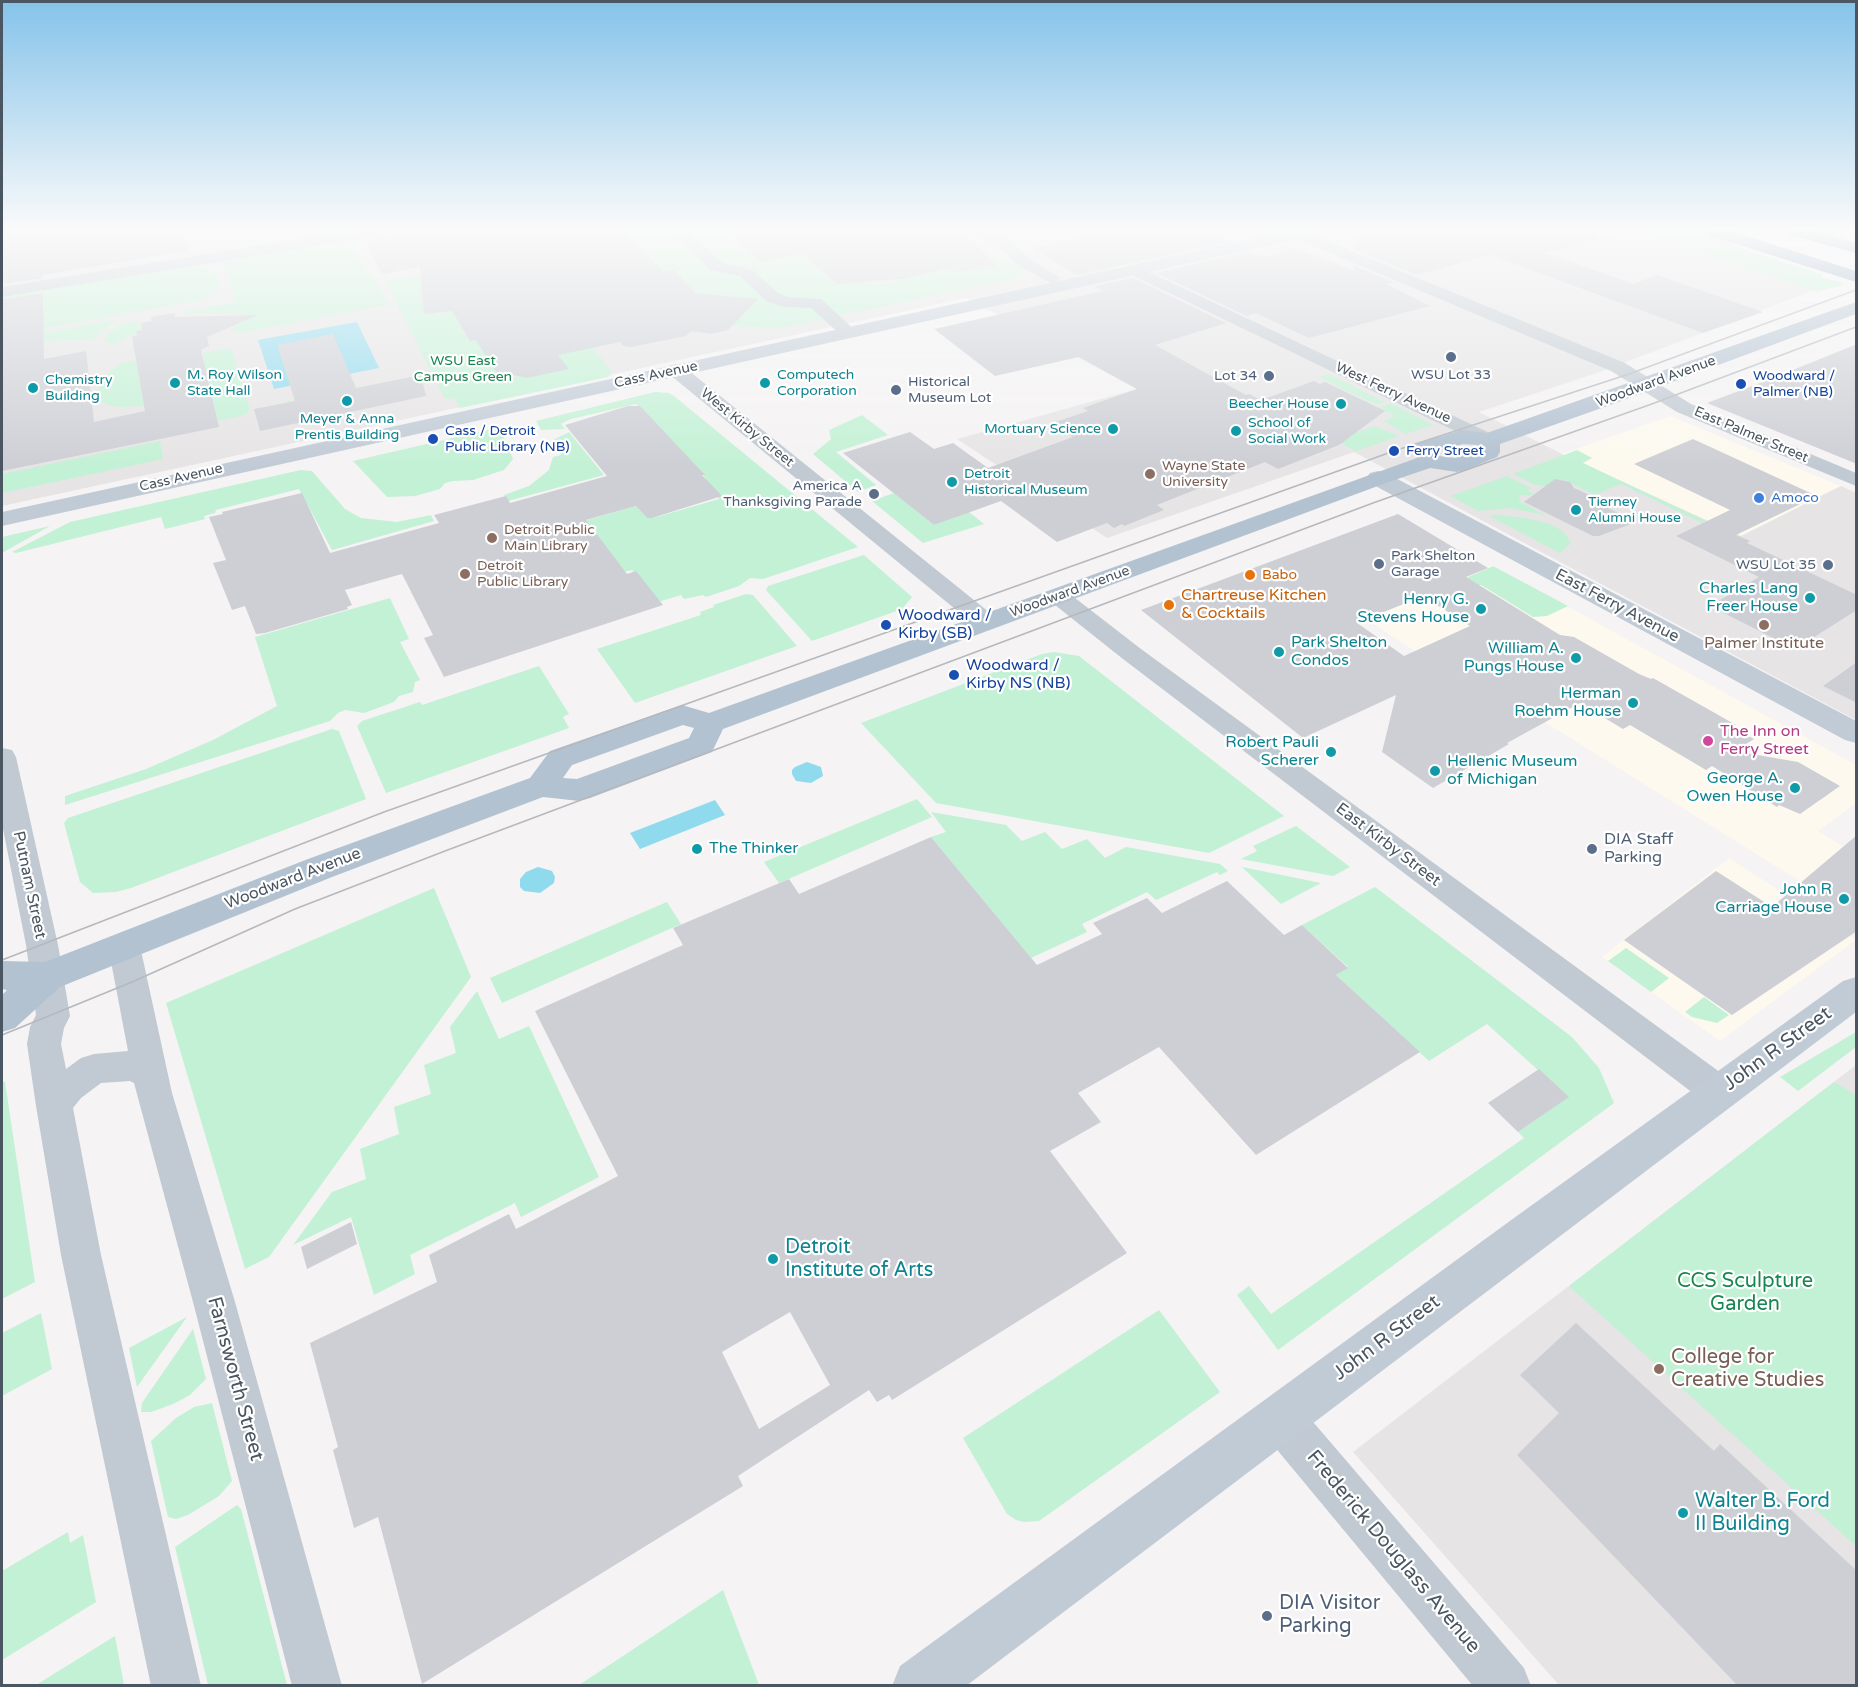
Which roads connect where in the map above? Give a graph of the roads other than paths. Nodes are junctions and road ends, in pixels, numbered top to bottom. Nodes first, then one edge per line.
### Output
1 (822, 310) edge
2 (951, 310) edge
3 (1217, 310) edge
4 (1480, 310) edge
5 (1853, 313) edge
6 (848, 332) junction
7 (676, 370) junction
8 (1648, 385) junction
9 (1489, 440) junction
10 (1378, 478) junction
11 (1857, 480) edge
12 (2, 519) edge
13 (1058, 596) junction
14 (986, 622) junction
15 (1857, 733) edge
16 (2, 757) edge
17 (124, 946) junction
18 (2, 975) edge
19 (47, 977) junction
20 (1857, 992) edge
21 (2, 1017) edge
22 (149, 1073) junction
23 (1719, 1092) junction
24 (54, 1106) junction
25 (1280, 1418) junction
26 (176, 1686) edge
27 (317, 1686) edge
28 (920, 1686) edge
29 (1506, 1686) edge

1 - 6 street
2 - 6 street, Cass Avenue
3 - 9 street, West Ferry Avenue
4 - 8 street, East Palmer Street
5 - 8 main road, Woodward Avenue
6 - 7 street, Cass Avenue
7 - 12 street, Cass Avenue
7 - 14 street, West Kirby Street
8 - 9 main road, Woodward Avenue
8 - 11 street, East Palmer Street
9 - 10 main road, Woodward Avenue
10 - 13 main road, Woodward Avenue
10 - 15 street, East Ferry Avenue
13 - 14 main road, Woodward Avenue
13 - 23 street, East Kirby Street
14 - 17 main road, Woodward Avenue
16 - 19 street, Putnam Street
17 - 19 main road, Woodward Avenue
17 - 22 street, Farnsworth Street
18 - 19 main road, Woodward Avenue
19 - 21 main road, Woodward Avenue
19 - 24 street
20 - 23 street, John R Street
22 - 24 street
22 - 27 street, Farnsworth Street
23 - 25 street, John R Street
24 - 26 street
25 - 28 street, John R Street
25 - 29 street, Frederick Douglass Avenue

